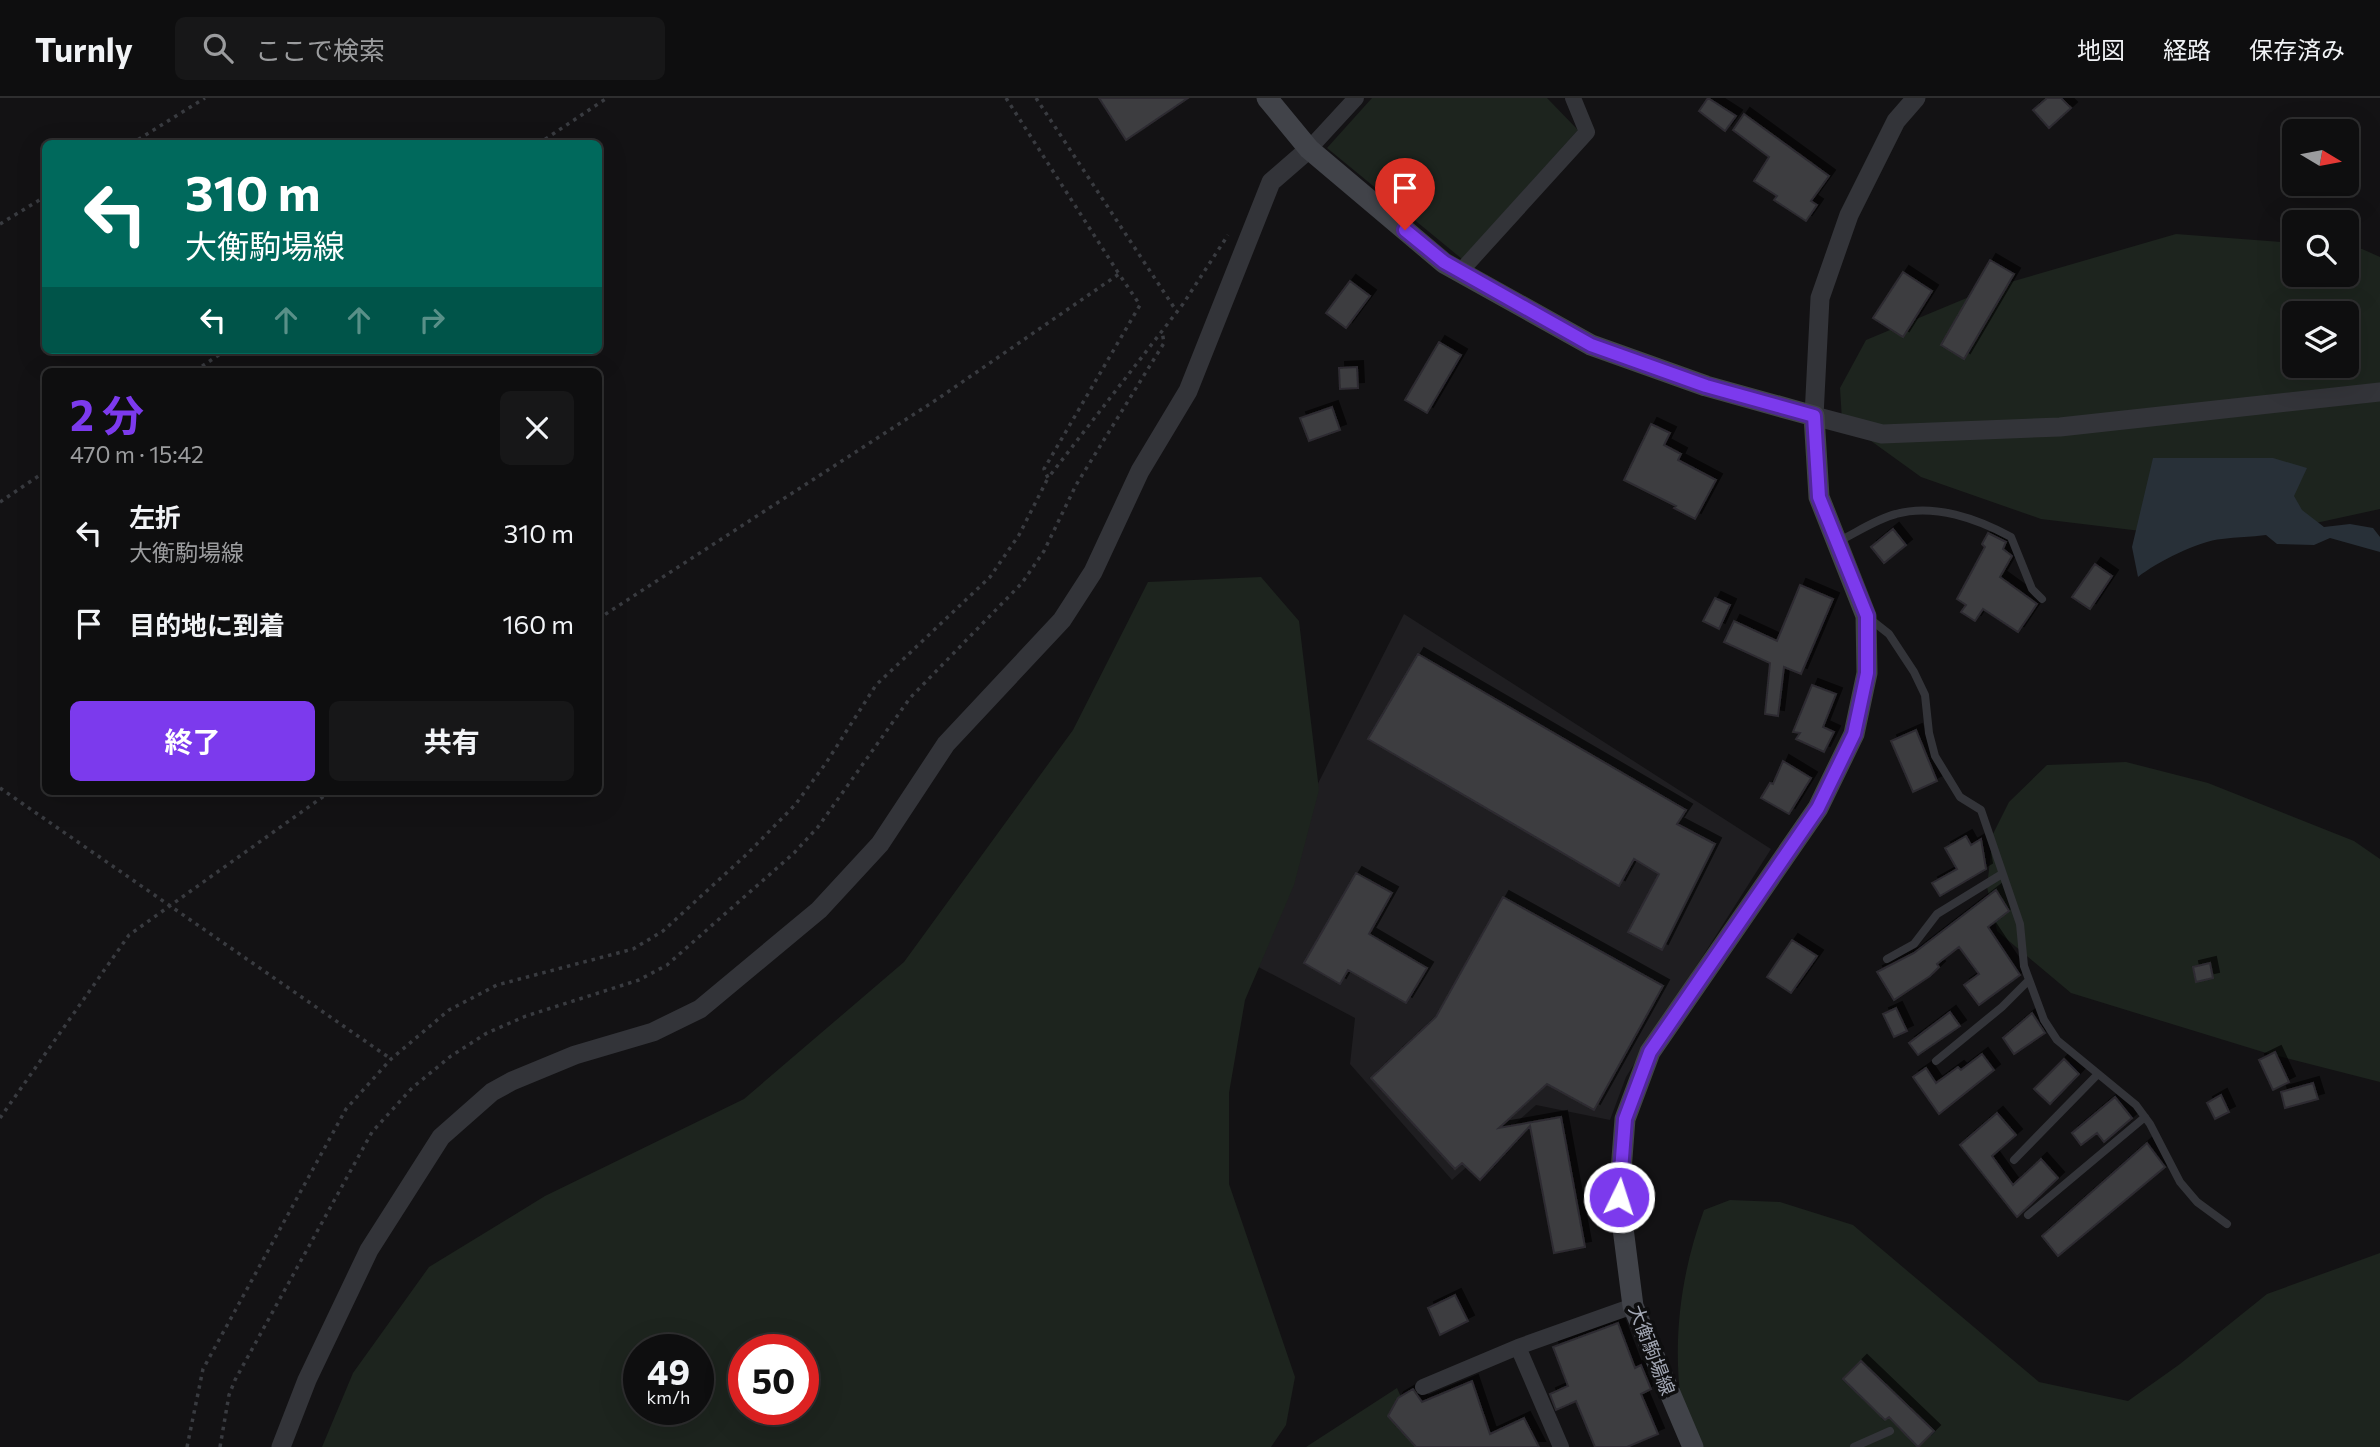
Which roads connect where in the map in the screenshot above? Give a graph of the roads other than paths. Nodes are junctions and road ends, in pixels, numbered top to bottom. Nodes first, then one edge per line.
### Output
1 (1267, 98) edge
2 (1356, 98) edge
3 (1573, 98) edge
4 (1916, 98) edge
5 (1309, 149) junction
6 (1460, 272) junction
7 (2380, 392) edge
8 (1814, 416) junction
9 (1837, 542) junction
10 (2042, 599) dead end
11 (1867, 616) junction
12 (2002, 874) junction
13 (1887, 958) dead end
14 (2029, 980) junction
15 (1936, 1061) dead end
16 (2098, 1074) junction
17 (2145, 1117) junction
18 (2014, 1160) dead end
19 (2028, 1215) dead end
20 (2227, 1224) dead end
21 (1633, 1306) junction
22 (1518, 1347) junction
23 (1423, 1387) dead end
24 (1890, 1431) dead end
25 (281, 1447) edge
26 (1562, 1447) edge
27 (1693, 1447) edge
28 (1854, 1447) edge

1 - 5 main road
2 - 5 street
3 - 6 street
4 - 8 street
5 - 6 main road
5 - 25 street
6 - 8 main road
7 - 8 street
8 - 9 main road, 大衡駒場線
9 - 10 lane
9 - 11 main road, 大衡駒場線
11 - 12 lane
11 - 21 main road, 大衡駒場線
12 - 13 lane
12 - 14 lane
14 - 15 lane
14 - 16 lane
16 - 17 lane
16 - 18 lane
17 - 19 lane
17 - 20 lane
21 - 22 street
21 - 27 main road, 大衡駒場線
22 - 23 street
22 - 26 street
24 - 28 lane

